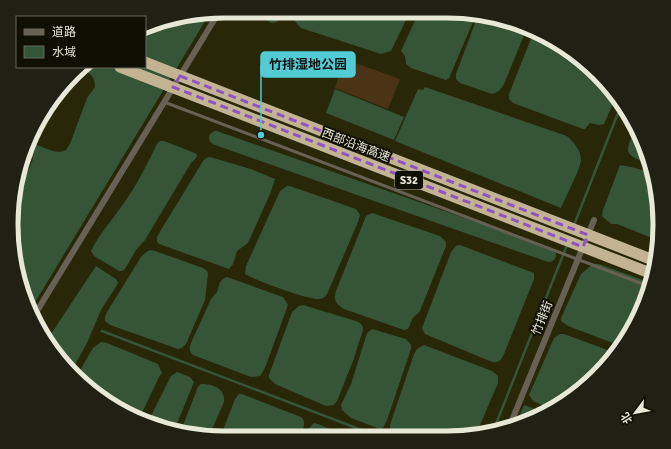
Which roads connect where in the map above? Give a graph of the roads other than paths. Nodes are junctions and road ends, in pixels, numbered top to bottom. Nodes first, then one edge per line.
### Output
1 (215, 18) edge
2 (146, 62) edge
3 (123, 68) edge
4 (164, 102) junction
5 (594, 220) dead end
6 (650, 259) edge
7 (578, 260) junction
8 (647, 272) edge
9 (644, 285) edge
10 (37, 311) edge
11 (512, 420) edge

1 - 4 street
2 - 6 highway, 西部沿海高速 / S32, bridge
3 - 8 highway, 西部沿海高速 / S32, bridge
4 - 7 lane
4 - 10 street
5 - 7 street, 竹排街
7 - 9 lane
7 - 11 street, 竹排街

